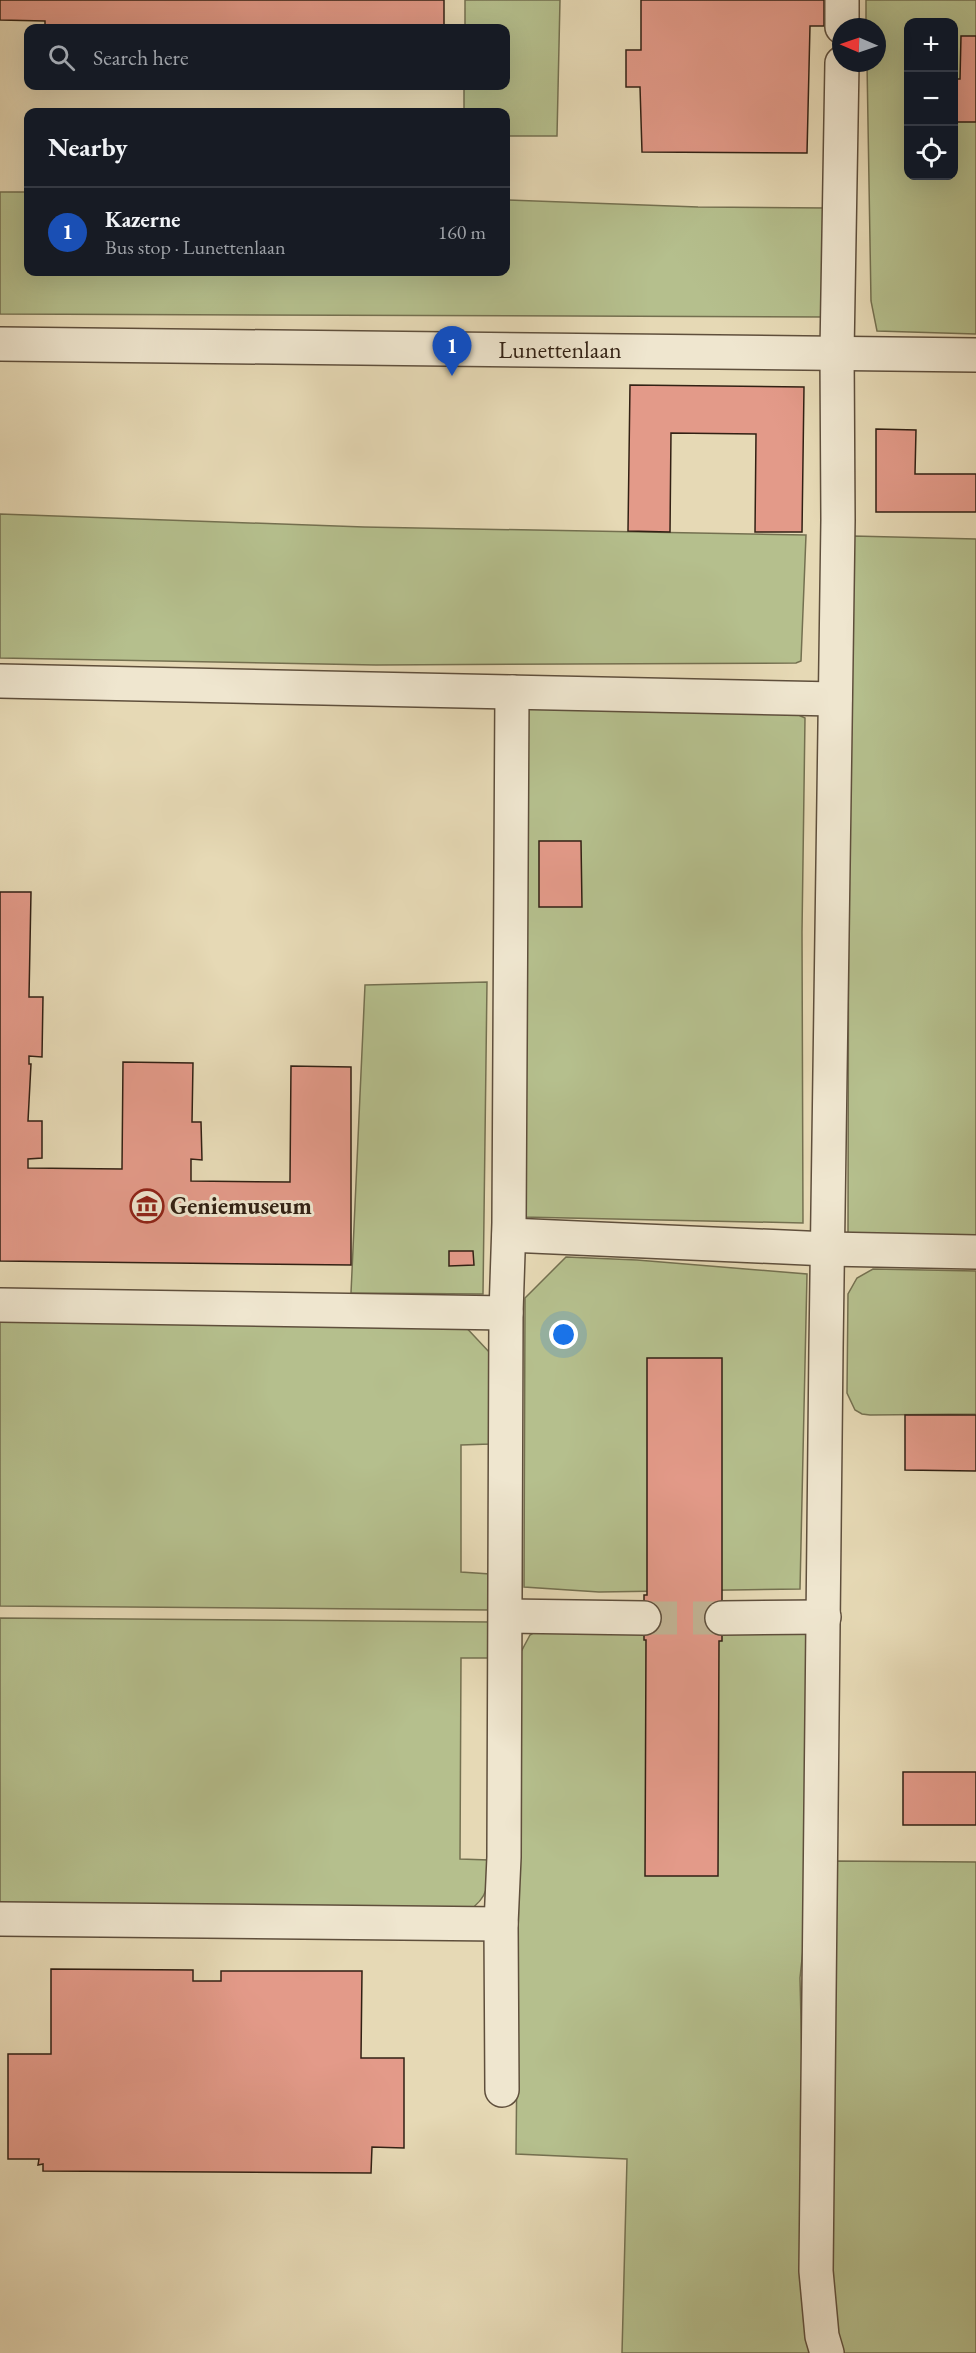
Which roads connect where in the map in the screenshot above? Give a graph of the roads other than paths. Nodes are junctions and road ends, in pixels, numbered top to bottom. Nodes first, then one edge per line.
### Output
1 (843, 0) edge
2 (842, 18) edge
3 (842, 72) edge
4 (0, 344) edge
5 (837, 352) junction
6 (976, 355) edge
7 (0, 681) edge
8 (512, 692) junction
9 (835, 699) junction
10 (509, 1235) junction
11 (828, 1249) junction
12 (976, 1252) edge
13 (0, 1305) edge
14 (507, 1313) junction
15 (506, 1616) junction
16 (722, 1617) tunnel mouth
17 (824, 1617) junction
18 (644, 1618) tunnel mouth
19 (0, 1919) edge
20 (501, 1924) junction
21 (502, 2090) dead end
22 (827, 2353) edge

1 - 2 street
3 - 5 street
4 - 5 street, Lunettenlaan
5 - 6 street, Lunettenlaan
5 - 9 street
7 - 8 street
8 - 9 street
8 - 10 street
9 - 11 street
10 - 11 street
10 - 14 street
11 - 12 street
11 - 17 street
13 - 14 street
14 - 15 street
15 - 18 street
15 - 20 street
16 - 17 street
17 - 22 street
19 - 20 street
20 - 21 street

